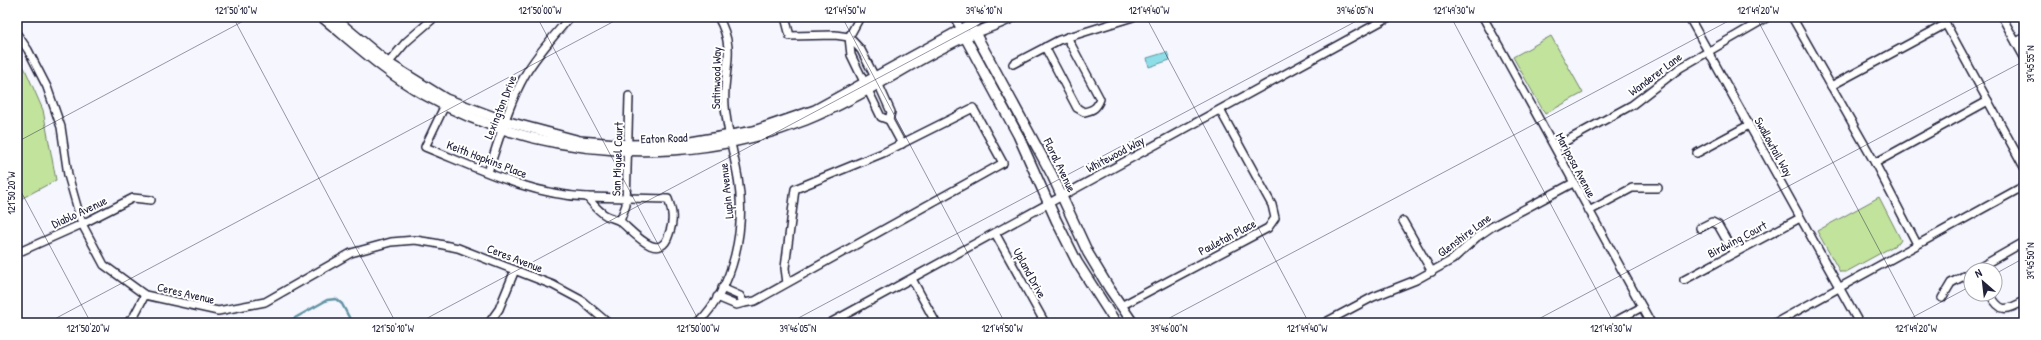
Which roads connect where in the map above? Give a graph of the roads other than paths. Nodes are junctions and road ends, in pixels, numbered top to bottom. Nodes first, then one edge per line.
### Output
1 (322, 17) edge
2 (333, 17) edge
3 (435, 17) edge
4 (570, 17) edge
5 (718, 17) edge
6 (785, 17) edge
7 (860, 17) edge
8 (954, 17) edge
9 (984, 17) edge
10 (1013, 17) edge
11 (1133, 17) edge
12 (1389, 17) edge
13 (1483, 17) edge
14 (1690, 17) edge
15 (1768, 17) edge
16 (1792, 17) edge
17 (1942, 17) edge
18 (2002, 17) edge
19 (968, 20) edge
20 (1946, 24) junction
21 (963, 33) junction
22 (975, 33) junction
23 (17, 34) edge
24 (849, 37) junction
25 (1068, 37) junction
26 (2024, 38) edge
27 (2016, 42) junction
28 (1045, 48) junction
29 (1708, 50) junction
30 (2024, 57) edge
31 (1013, 64) dead end
32 (386, 66) junction
33 (877, 80) junction
34 (867, 86) junction
35 (1831, 86) junction
36 (630, 96) dead end
37 (1988, 101) junction
38 (445, 105) junction
39 (1220, 110) junction
40 (889, 120) junction
41 (504, 125) junction
42 (1749, 125) junction
43 (730, 139) junction
44 (902, 144) junction
45 (1555, 147) junction
46 (629, 148) junction
47 (1697, 153) dead end
48 (1875, 163) junction
49 (2024, 167) edge
50 (488, 172) junction
51 (1573, 183) junction
52 (2024, 186) edge
53 (1658, 188) dead end
54 (1062, 196) junction
55 (587, 197) junction
56 (627, 198) junction
57 (151, 200) dead end
58 (1049, 203) junction
59 (1589, 211) junction
60 (1800, 218) junction
61 (1403, 221) dead end
62 (620, 222) junction
63 (82, 224) junction
64 (1700, 228) dead end
65 (996, 233) junction
66 (2024, 242) edge
67 (1917, 244) junction
68 (1734, 253) junction
69 (17, 254) edge
70 (1988, 262) edge
71 (515, 270) junction
72 (1432, 272) junction
73 (1963, 276) edge
74 (912, 279) junction
75 (1684, 280) dead end
76 (787, 283) junction
77 (722, 288) junction
78 (1839, 288) junction
79 (145, 295) junction
80 (717, 297) junction
81 (1942, 298) dead end
82 (2024, 301) edge
83 (1994, 302) edge
84 (744, 303) junction
85 (1121, 306) junction
86 (1642, 307) junction
87 (1334, 320) edge
88 (1779, 322) edge
89 (127, 323) edge
90 (489, 323) edge
91 (608, 323) edge
92 (698, 323) edge
93 (830, 323) edge
94 (936, 323) edge
95 (1045, 323) edge
96 (1116, 323) edge
97 (1132, 323) edge
98 (1324, 323) edge
99 (1612, 323) edge
100 (1651, 323) edge
101 (1859, 323) edge

1 - 32 street, Eaton Road
2 - 32 street
3 - 32 street
4 - 41 street, Lexington Drive
5 - 43 street, Satinwood Way
6 - 24 street
7 - 24 street
8 - 21 street, Floral Avenue
9 - 19 street
10 - 22 street, Eaton Road
11 - 25 street
12 - 39 street, Whitewood Way
13 - 45 street, Mariposa Avenue
14 - 29 street, Swallowtail Way
15 - 29 street, Wanderer Lane
16 - 35 street
17 - 20 street
18 - 27 street
19 - 21 street
19 - 22 street, Floral Avenue
20 - 35 street
20 - 37 street
21 - 22 street, Eaton Road
21 - 33 street, Eaton Road
21 - 58 street, Floral Avenue
22 - 54 street, Floral Avenue
23 - 63 street, Ceres Avenue
24 - 33 street
24 - 34 street
25 - 28 street
25 - 28 street
26 - 27 street
27 - 30 street
28 - 31 street
29 - 42 street, Swallowtail Way
29 - 45 street, Wanderer Lane
32 - 38 street, Eaton Road
32 - 41 street
33 - 34 street, Eaton Road
33 - 40 street
34 - 40 street
34 - 43 street, Eaton Road
35 - 48 street
36 - 46 street, San Miguel Court
37 - 48 street
37 - 49 street
38 - 41 street, Eaton Road
38 - 50 street, Keith Hopkins Place
39 - 54 street, Whitewood Way
39 - 85 street, Pauletah Place
40 - 44 street
41 - 46 street, Eaton Road
41 - 50 street, Lexington Drive
42 - 47 street
42 - 60 street, Swallowtail Way
43 - 46 street, Eaton Road
43 - 77 street, Lupin Avenue
44 - 76 street
44 - 76 street
45 - 51 street, Mariposa Avenue
46 - 56 street, San Miguel Court
48 - 67 street
50 - 55 street, Keith Hopkins Place
51 - 59 street, Mariposa Avenue
51 - 72 street, Glenshire Lane
52 - 67 street
53 - 59 street
54 - 58 street, Whitewood Way
54 - 85 street, Floral Avenue
55 - 56 street, Keith Hopkins Place
55 - 62 street, Keith Hopkins Place
56 - 62 street, San Miguel Court
56 - 62 street, Keith Hopkins Place
57 - 63 street, Diablo Avenue
58 - 65 street, Whitewood Way
58 - 96 street, Floral Avenue
59 - 86 street, Mariposa Avenue
60 - 68 street, Birdwing Court
60 - 78 street, Swallowtail Way
61 - 72 street
63 - 69 street, Diablo Avenue
63 - 79 street, Ceres Avenue
64 - 68 street
65 - 74 street, Whitewood Way
65 - 95 street, Upland Drive
66 - 70 street
67 - 78 street
68 - 75 street, Birdwing Court
71 - 79 street, Ceres Avenue
71 - 90 street
71 - 91 street, Ceres Avenue
72 - 87 street, Glenshire Lane
73 - 81 street
74 - 93 street, Whitewood Way
74 - 94 street
76 - 84 street
77 - 80 street, Lupin Avenue
77 - 84 street
78 - 88 street
78 - 101 street, Swallowtail Way
79 - 89 street
80 - 84 street
80 - 92 street, Lupin Avenue
82 - 83 street
85 - 97 street, Floral Avenue
86 - 99 street
86 - 100 street, Mariposa Avenue
87 - 98 street, Glenshire Lane

